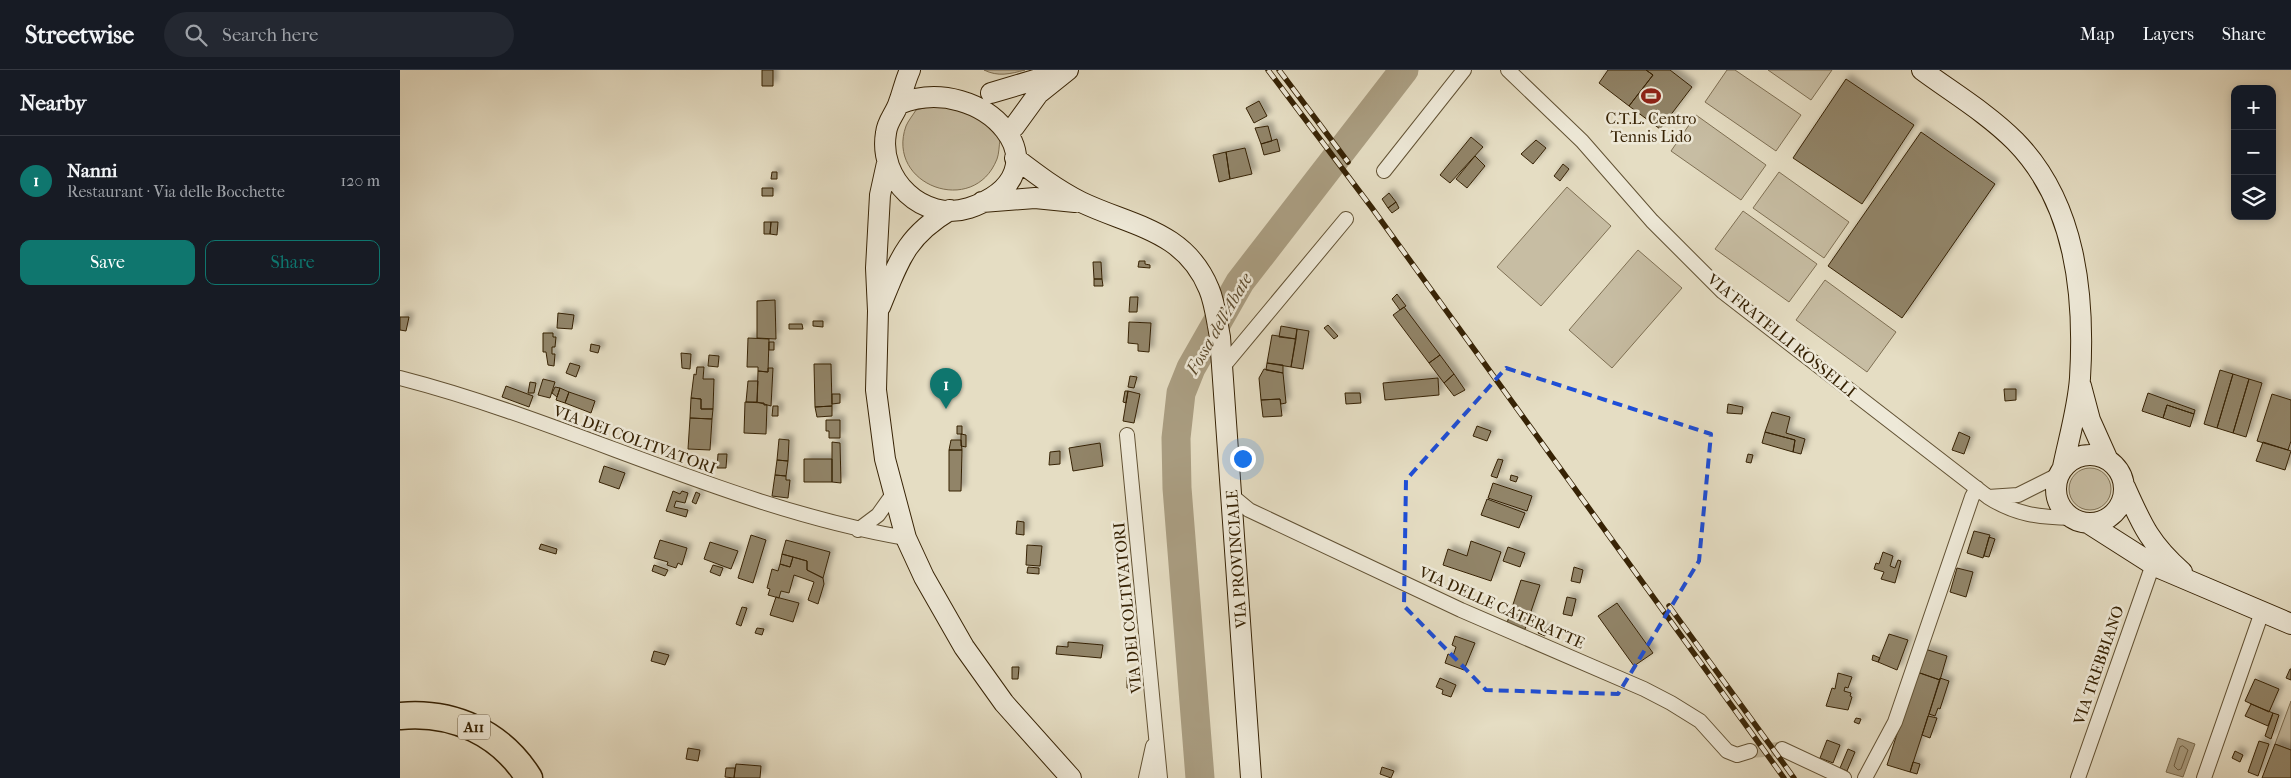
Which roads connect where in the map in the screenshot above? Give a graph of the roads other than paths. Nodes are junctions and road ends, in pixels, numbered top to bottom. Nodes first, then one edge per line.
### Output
1 (910, 70) edge
2 (1067, 70) edge
3 (1464, 70) edge
4 (1508, 70) edge
5 (1922, 70) edge
6 (941, 80) dead end
7 (973, 83) dead end
8 (991, 93) junction
9 (899, 104) junction
10 (1014, 128) junction
11 (1015, 158) junction
12 (887, 163) junction
13 (1384, 171) dead end
14 (982, 202) junction
15 (1084, 203) junction
16 (950, 210) junction
17 (1346, 219) dead end
18 (878, 311) junction
19 (1222, 368) junction
20 (400, 378) edge
21 (2080, 379) junction
22 (1127, 435) dead end
23 (2107, 458) junction
24 (2061, 471) junction
25 (2125, 487) junction
26 (1982, 492) junction
27 (893, 494) junction
28 (1232, 496) junction
29 (2080, 521) junction
30 (858, 530) junction
31 (906, 538) junction
32 (2157, 567) junction
33 (2193, 582) junction
34 (2262, 612) junction
35 (2291, 624) edge
36 (400, 716) edge
37 (1157, 733) junction
38 (1782, 749) tunnel mouth
39 (1750, 751) tunnel mouth
40 (529, 778) edge
41 (1071, 778) edge
42 (1146, 778) edge
43 (1160, 778) edge
44 (1251, 778) edge
45 (1844, 778) edge
46 (1865, 778) edge
47 (2078, 778) edge
48 (2204, 778) edge

1 - 9 main road
2 - 8 main road
2 - 10 main road
3 - 13 street
4 - 26 street, VIA FRATELLI ROSSELLI
5 - 21 main road
6 - 9 main road
7 - 8 main road
8 - 10 main road
9 - 12 main road
10 - 11 main road
11 - 14 main road
11 - 15 main road, VIA PROVINCIALE
12 - 16 main road
12 - 18 main road
14 - 15 main road, VIA PROVINCIALE
14 - 16 main road
15 - 19 main road, VIA PROVINCIALE
16 - 18 main road
17 - 19 street
18 - 27 main road
19 - 28 main road, VIA PROVINCIALE
20 - 30 street, VIA DEI COLTIVATORI
21 - 23 main road
21 - 24 main road
22 - 37 street, VIA DEI COLTIVATORI
23 - 24 main road
23 - 25 main road
24 - 26 street
24 - 29 main road
25 - 29 main road
25 - 33 main road, VIA FRATELLI ROSSELLI
26 - 29 street, VIA FRATELLI ROSSELLI
26 - 46 street
27 - 30 street
27 - 31 main road
28 - 39 street, VIA DELLE CATERATTE
28 - 44 main road, VIA PROVINCIALE
29 - 32 main road, VIA FRATELLI ROSSELLI
30 - 31 street, VIA DEI COLTIVATORI
31 - 41 main road
32 - 33 main road, VIA FRATELLI ROSSELLI
32 - 47 street, VIA TREBBIANO
33 - 34 main road, VIA FRATELLI ROSSELLI
34 - 35 main road, VIA FRATELLI ROSSELLI
34 - 48 street
36 - 40 highway, A11
37 - 42 street
37 - 43 street, VIA DEI COLTIVATORI
38 - 45 street

